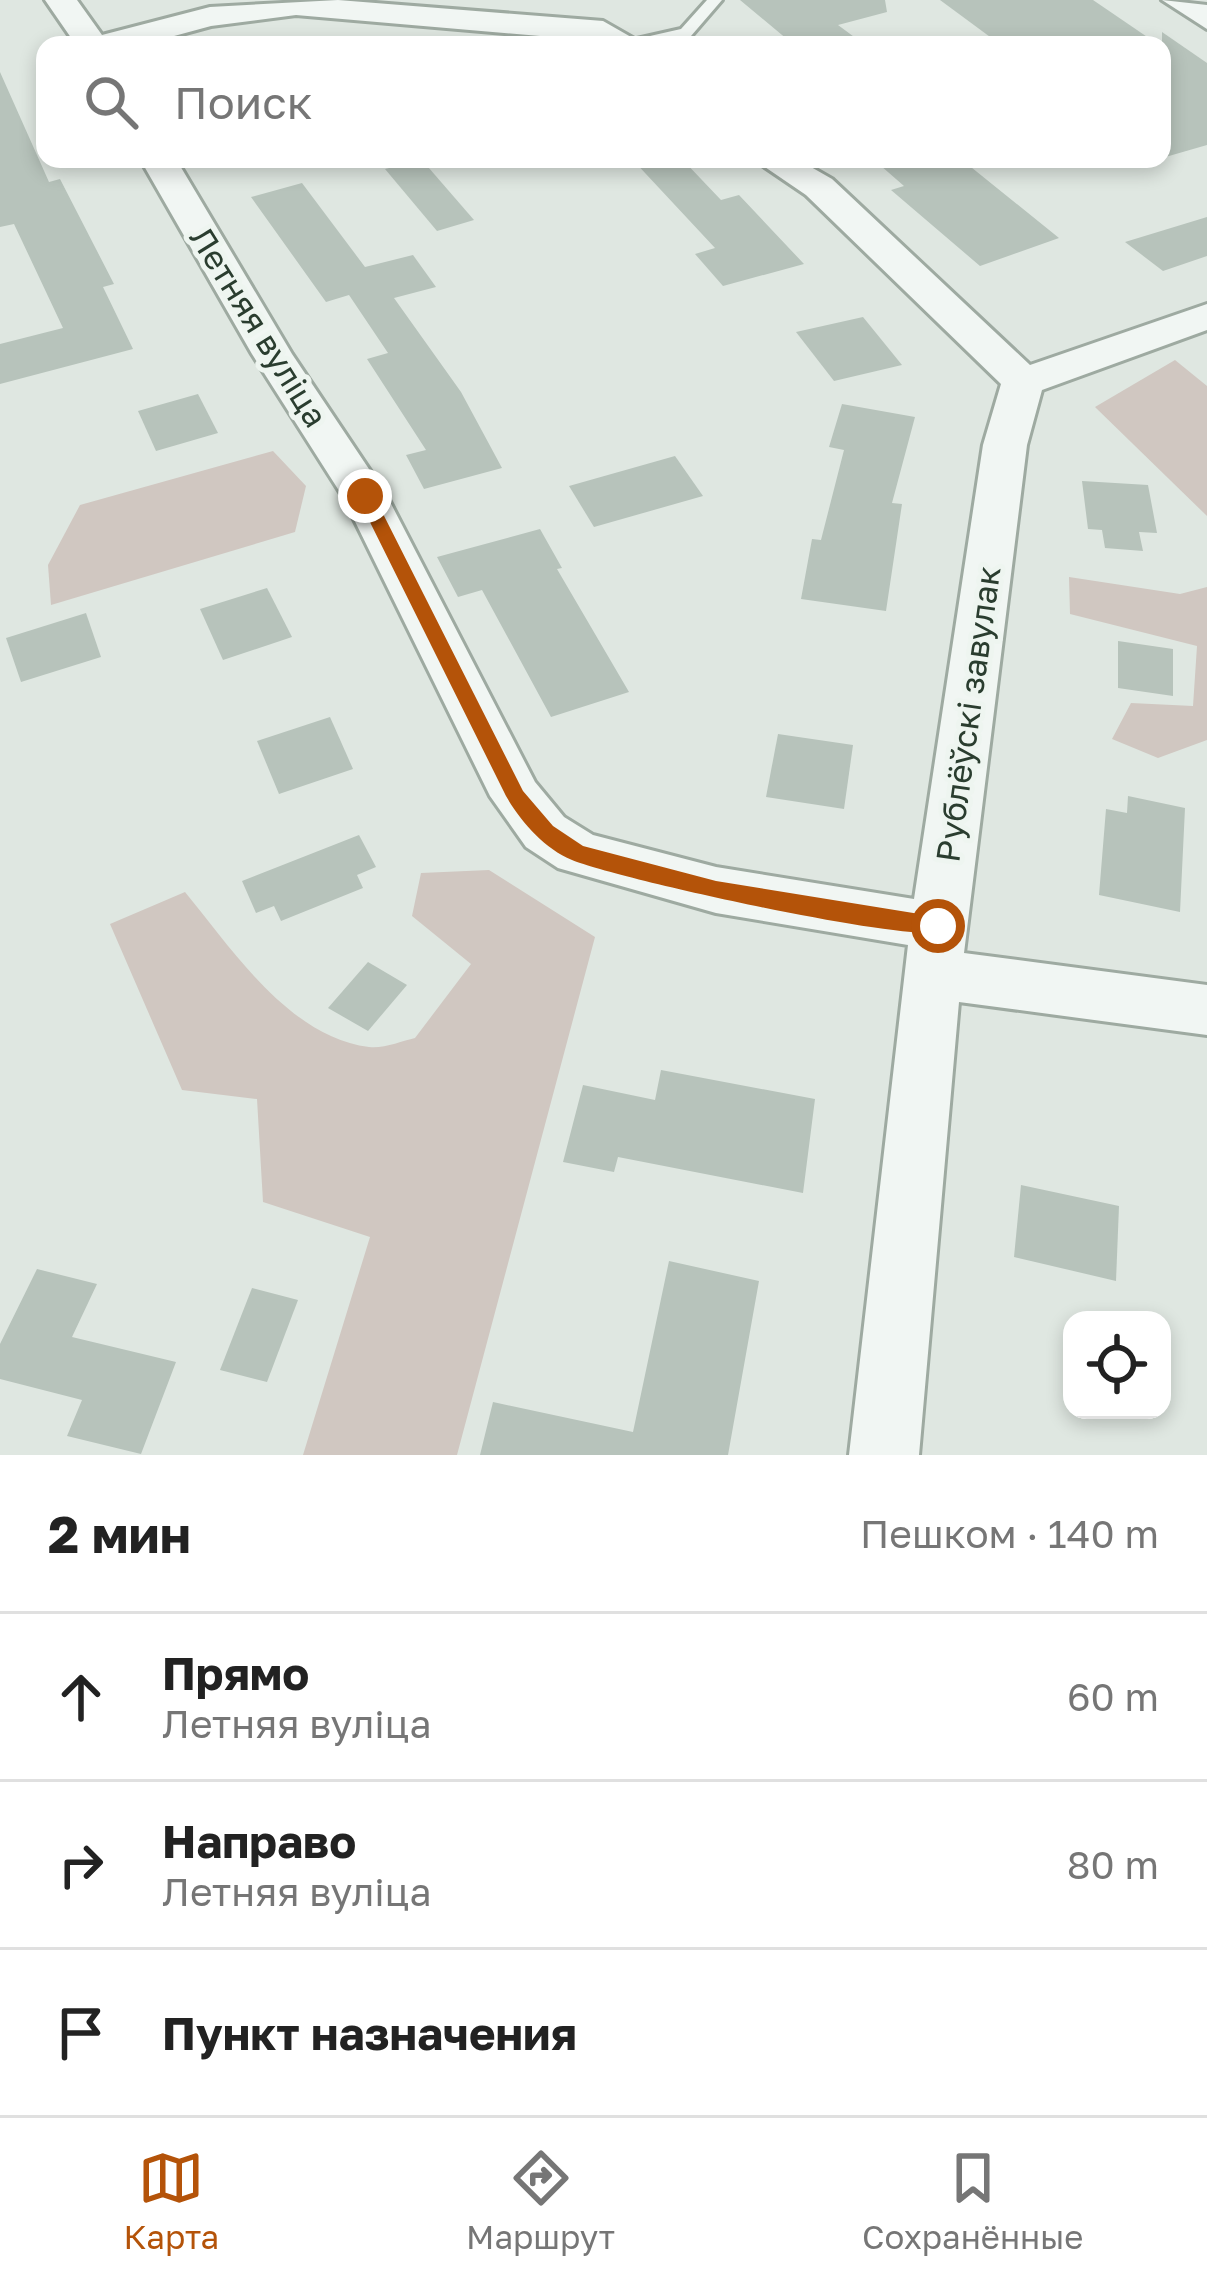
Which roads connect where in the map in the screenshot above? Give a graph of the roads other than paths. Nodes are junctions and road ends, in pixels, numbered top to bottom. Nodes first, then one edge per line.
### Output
1 (61, 0) edge
2 (715, 0) edge
3 (1178, 0) edge
4 (1207, 19) edge
5 (86, 36) edge
6 (137, 36) edge
7 (613, 36) edge
8 (693, 36) edge
9 (163, 168) edge
10 (789, 168) edge
11 (1207, 316) edge
12 (1023, 382) junction
13 (936, 950) junction
14 (1207, 1010) edge
15 (884, 1455) edge

1 - 5 street
2 - 8 lane
3 - 4 street
6 - 7 street
9 - 13 street, Летняя вуліца
10 - 12 street
11 - 12 street
12 - 13 street, Рублёўскі завулак
13 - 14 street, Летняя вуліца
13 - 15 street, Рублёўскі завулак

